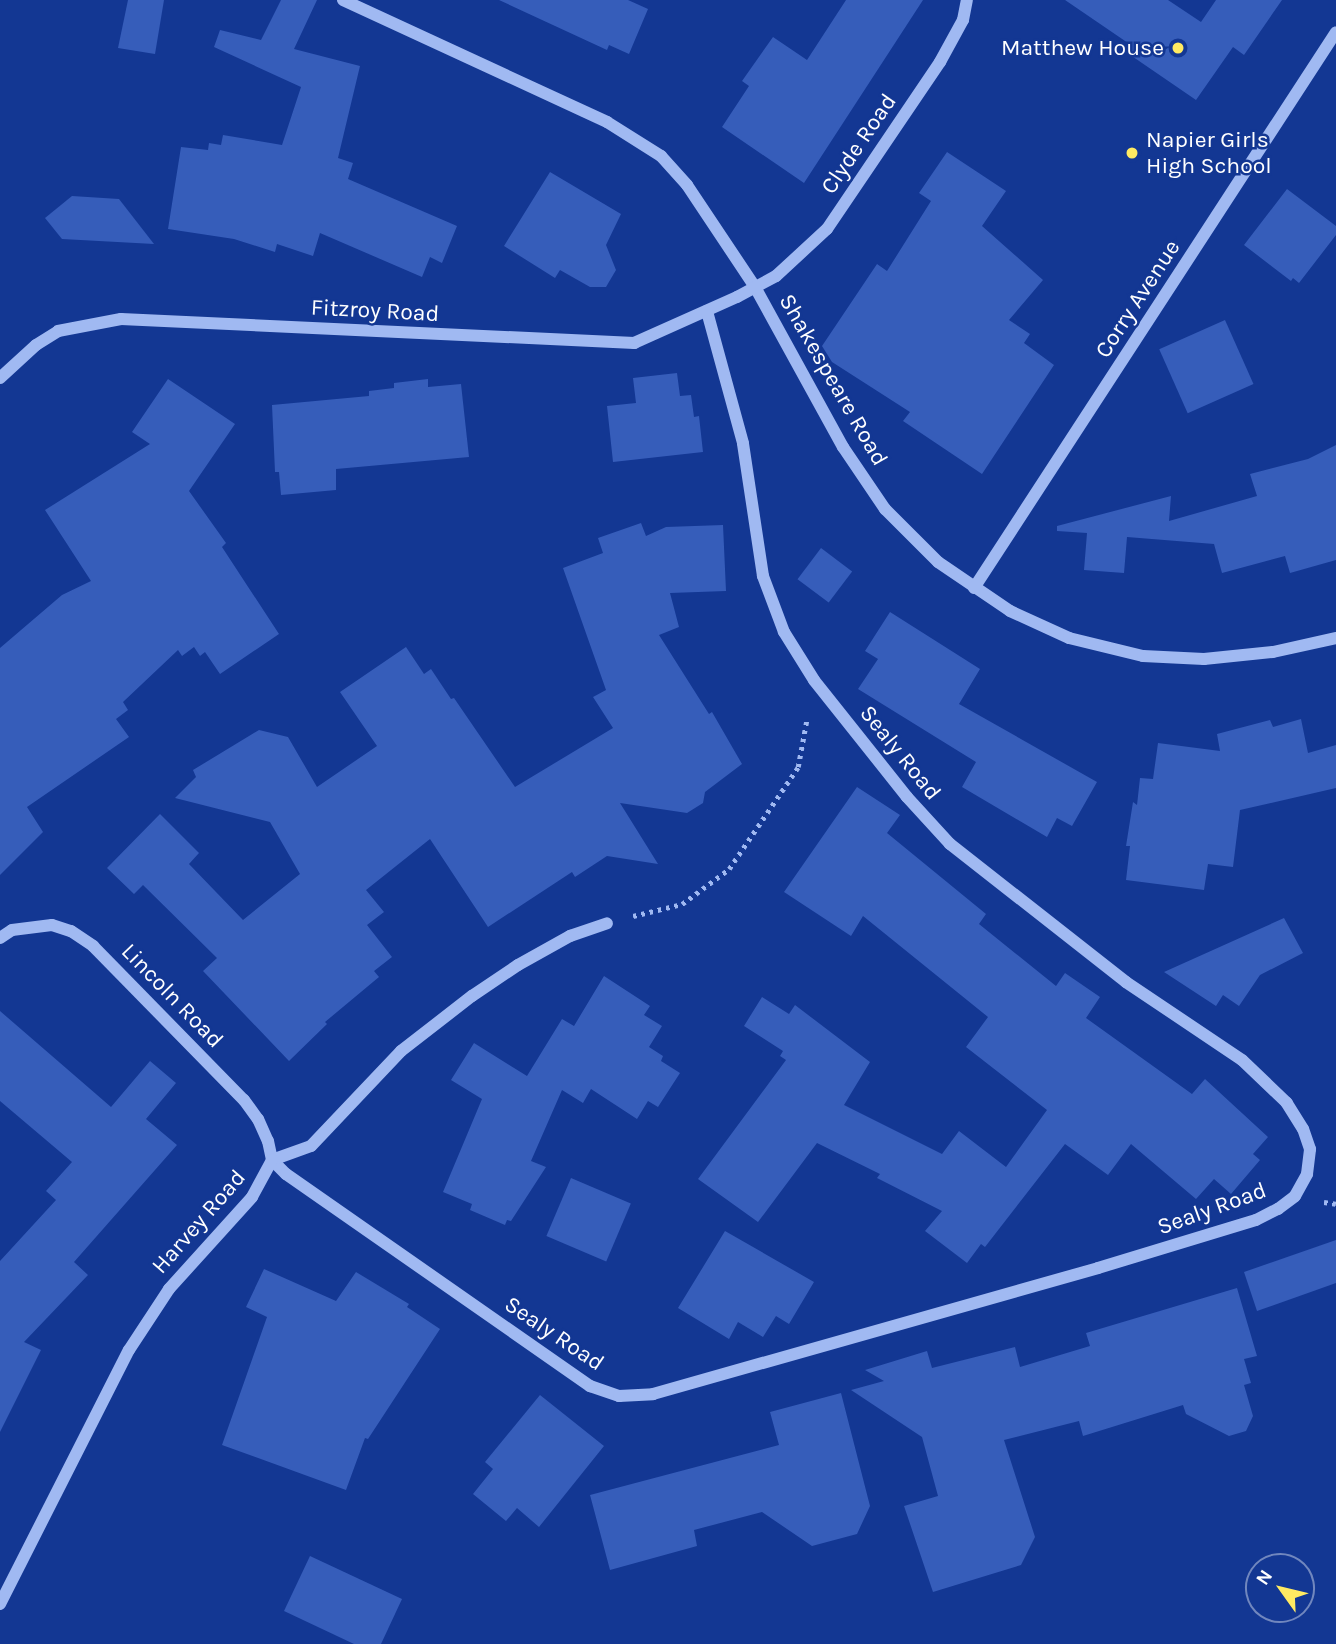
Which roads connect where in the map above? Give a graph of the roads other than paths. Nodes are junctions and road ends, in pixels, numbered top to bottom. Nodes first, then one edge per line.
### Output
1 (343, 0) edge
2 (967, 0) edge
3 (1336, 32) edge
4 (755, 287) junction
5 (707, 311) junction
6 (0, 378) edge
7 (974, 588) junction
8 (1336, 638) edge
9 (607, 923) road end
10 (0, 937) edge
11 (272, 1160) junction
12 (0, 1604) edge

1 - 4 street, Shakespeare Road
2 - 4 street, Clyde Road
3 - 7 street, Corry Avenue
4 - 5 street, Fitzroy Road
4 - 7 street, Shakespeare Road
5 - 6 street, Fitzroy Road
5 - 11 street, Sealy Road
7 - 8 street, Shakespeare Road
9 - 11 street, Harvey Road
10 - 11 street, Lincoln Road
11 - 12 street, Harvey Road

